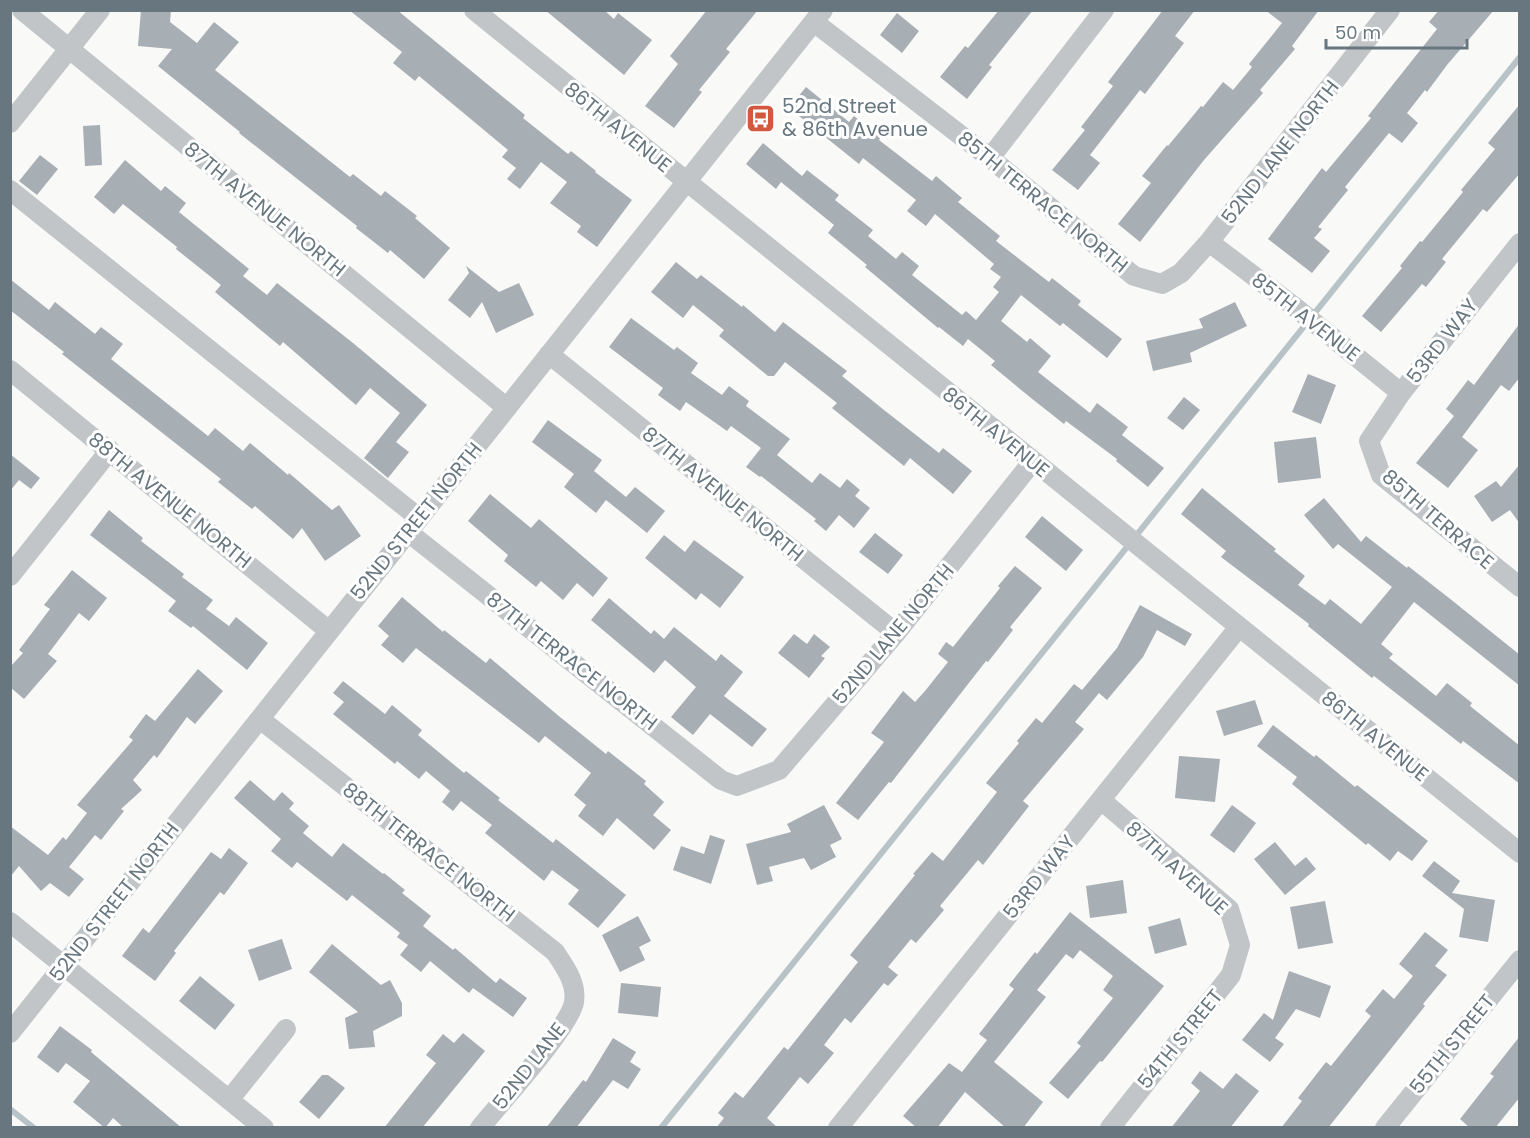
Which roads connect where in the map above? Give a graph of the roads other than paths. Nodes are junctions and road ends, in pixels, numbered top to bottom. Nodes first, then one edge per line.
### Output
1 (22, 10) edge
2 (100, 10) edge
3 (474, 10) edge
4 (1104, 10) edge
5 (1390, 10) edge
6 (818, 16) edge
7 (70, 49) junction
8 (10, 123) edge
9 (990, 158) junction
10 (687, 182) junction
11 (10, 190) edge
12 (1209, 242) junction
13 (1520, 243) edge
14 (1162, 284) joint
15 (549, 354) junction
16 (10, 370) edge
17 (1401, 393) junction
18 (507, 408) junction
19 (1369, 441) joint
20 (110, 450) junction
21 (1033, 461) junction
22 (413, 525) junction
23 (10, 576) edge
24 (1520, 588) edge
25 (1239, 627) junction
26 (329, 631) junction
27 (896, 633) junction
28 (260, 719) junction
29 (737, 786) joint
30 (1101, 800) junction
31 (1520, 853) edge
32 (10, 922) edge
33 (1240, 945) joint
34 (1520, 960) edge
35 (65, 965) junction
36 (574, 1002) joint
37 (286, 1029) dead end
38 (10, 1033) edge
39 (230, 1100) junction
40 (264, 1128) edge
41 (480, 1128) edge
42 (838, 1128) edge
43 (1110, 1128) edge
44 (1385, 1128) edge

1 - 7 street, 87TH AVENUE NORTH
2 - 7 street
3 - 10 street, 86TH AVENUE
4 - 9 street
5 - 12 street, 52ND LANE NORTH
6 - 9 street, 85TH TERRACE NORTH
6 - 10 street, 52ND STREET NORTH
7 - 8 street
7 - 18 street, 87TH AVENUE NORTH
9 - 14 street, 85TH TERRACE NORTH
10 - 15 street, 52ND STREET NORTH
10 - 21 street, 86TH AVENUE
11 - 22 street, 87TH TERRACE NORTH
12 - 14 street, 52ND LANE NORTH
12 - 17 street, 85TH AVENUE
13 - 17 street, 53RD WAY
15 - 18 street, 52ND STREET NORTH
15 - 27 street, 87TH AVENUE NORTH
16 - 20 street, 88TH AVENUE NORTH
17 - 19 street, 53RD WAY
18 - 22 street, 52ND STREET NORTH
19 - 24 street, 85TH TERRACE
20 - 23 street
20 - 26 street, 88TH AVENUE NORTH
21 - 25 street, 86TH AVENUE
21 - 27 street, 52ND LANE NORTH
22 - 26 street, 52ND STREET NORTH
22 - 29 street, 87TH TERRACE NORTH
25 - 30 street, 53RD WAY
25 - 31 street, 86TH AVENUE
26 - 28 street, 52ND STREET NORTH
27 - 29 street, 52ND LANE NORTH
28 - 35 street, 52ND STREET NORTH
28 - 36 street, 88TH TERRACE NORTH
30 - 33 street, 87TH AVENUE
30 - 42 street, 53RD WAY
32 - 35 street
33 - 43 street, 54TH STREET
34 - 44 street, 55TH STREET
35 - 38 street, 52ND STREET NORTH
35 - 39 street
36 - 41 street, 52ND LANE
37 - 39 street
39 - 40 street

